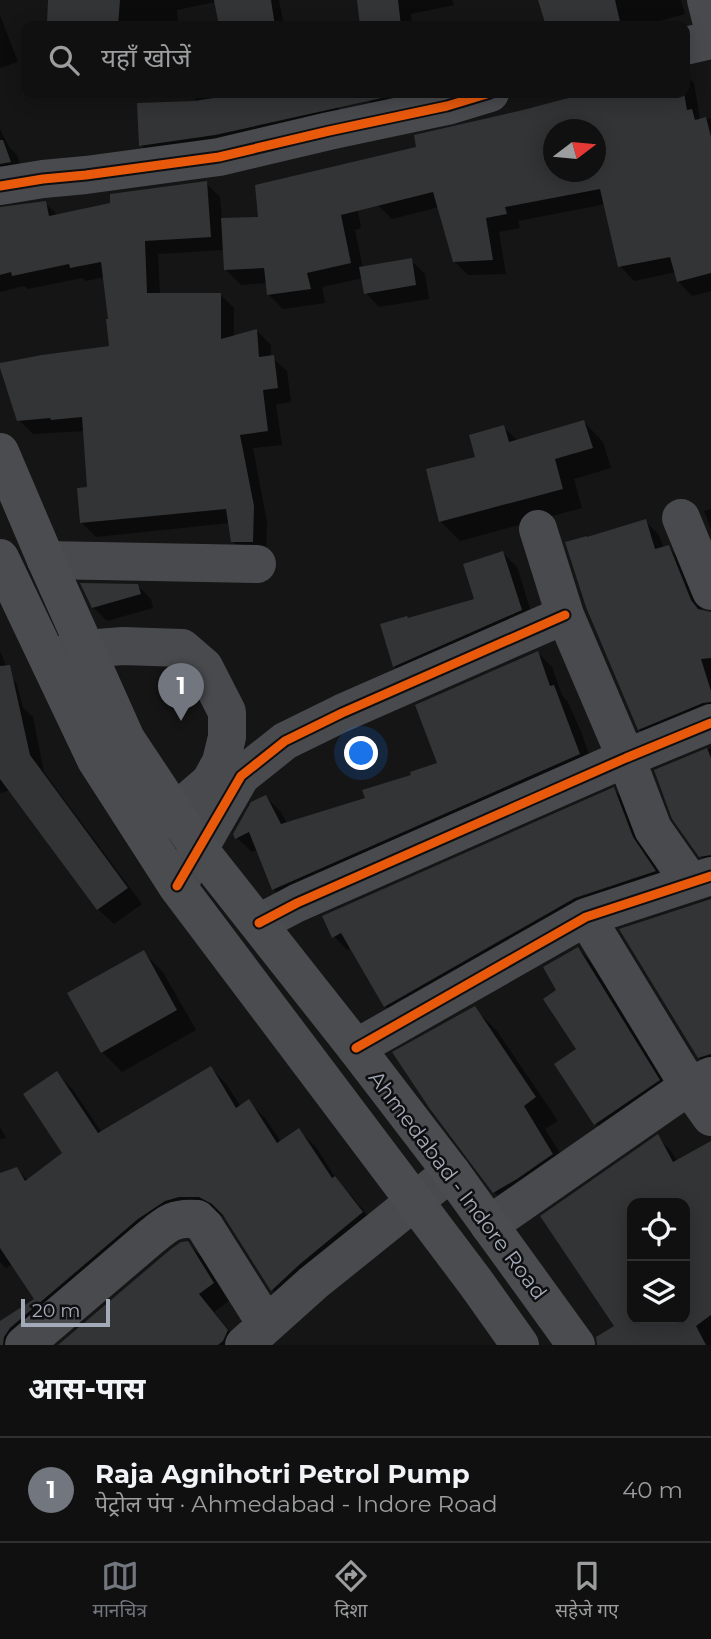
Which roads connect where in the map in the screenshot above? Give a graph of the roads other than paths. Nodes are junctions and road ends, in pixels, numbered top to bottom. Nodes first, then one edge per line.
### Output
1 (706, 0) edge
2 (711, 20) edge
3 (711, 40) edge
4 (690, 45) edge
5 (473, 98) edge
6 (0, 186) edge
7 (0, 452) edge
8 (681, 518) dead end
9 (538, 529) dead end
10 (46, 560) junction
11 (257, 564) dead end
12 (2, 565) edge
13 (711, 591) edge
14 (565, 615) junction
15 (85, 649) junction
16 (48, 658) junction
17 (711, 723) edge
18 (626, 758) junction
19 (174, 811) junction
20 (143, 833) junction
21 (199, 849) junction
22 (700, 879) edge
23 (177, 886) junction
24 (586, 917) junction
25 (258, 923) junction
26 (356, 1048) junction
27 (700, 1081) edge
28 (711, 1117) edge
29 (451, 1172) junction
30 (414, 1201) junction
31 (489, 1225) junction
32 (255, 1334) edge
33 (24, 1345) edge
34 (520, 1345) edge
35 (576, 1345) edge

1 - 2 street
3 - 4 street
5 - 6 street
7 - 10 highway, Ahmedabad - Indore Road
8 - 13 street
9 - 14 street
10 - 11 street
10 - 15 highway, Ahmedabad - Indore Road
12 - 16 highway
14 - 18 street
14 - 21 street
15 - 16 street
15 - 19 highway, Ahmedabad - Indore Road
15 - 19 street
16 - 20 highway
17 - 18 street
18 - 22 street
18 - 25 street
19 - 20 street
19 - 21 highway, Ahmedabad - Indore Road
20 - 23 highway
21 - 23 street
21 - 25 highway, Ahmedabad - Indore Road
22 - 24 street
23 - 30 highway
24 - 26 street
24 - 27 street
25 - 26 highway, Ahmedabad - Indore Road
26 - 29 highway, Ahmedabad - Indore Road
27 - 28 street
27 - 31 street
29 - 30 street
29 - 31 highway, Ahmedabad - Indore Road
30 - 32 street
30 - 34 highway
31 - 35 highway, Ahmedabad - Indore Road
32 - 33 street

